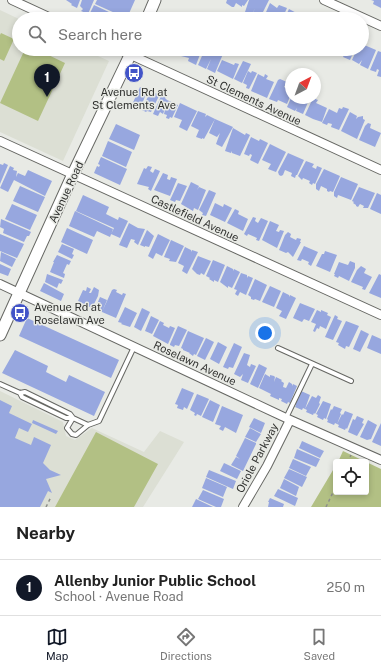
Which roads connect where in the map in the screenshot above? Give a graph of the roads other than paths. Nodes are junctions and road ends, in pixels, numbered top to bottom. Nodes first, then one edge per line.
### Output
1 (12, 0) edge
2 (155, 0) edge
3 (324, 0) edge
4 (38, 12) edge
5 (150, 12) edge
6 (350, 12) edge
7 (369, 21) edge
8 (381, 26) edge
9 (129, 56) edge
10 (139, 56) edge
11 (0, 141) edge
12 (381, 170) edge
13 (73, 174) junction
14 (0, 284) edge
15 (20, 293) junction
16 (381, 315) edge
17 (0, 335) edge
18 (134, 347) junction
19 (278, 348) dead end
20 (312, 364) junction
21 (351, 381) dead end
22 (0, 384) edge
23 (72, 418) junction
24 (288, 419) junction
25 (88, 425) junction
26 (381, 460) edge
27 (243, 507) edge

1 - 4 street
2 - 5 main road
3 - 6 street
7 - 8 street
9 - 13 main road, Avenue Road
10 - 12 street, St Clements Avenue
11 - 13 street, Castlefield Avenue
13 - 15 main road, Avenue Road
13 - 16 street, Castlefield Avenue
14 - 15 street, Roselawn Avenue
15 - 17 main road, Avenue Road
15 - 18 street, Roselawn Avenue
18 - 24 street, Roselawn Avenue
18 - 25 lane
19 - 20 lane
20 - 21 lane
20 - 24 lane
22 - 23 lane
23 - 25 lane
23 - 25 lane
24 - 26 street, Roselawn Avenue
24 - 27 street, Oriole Parkway

